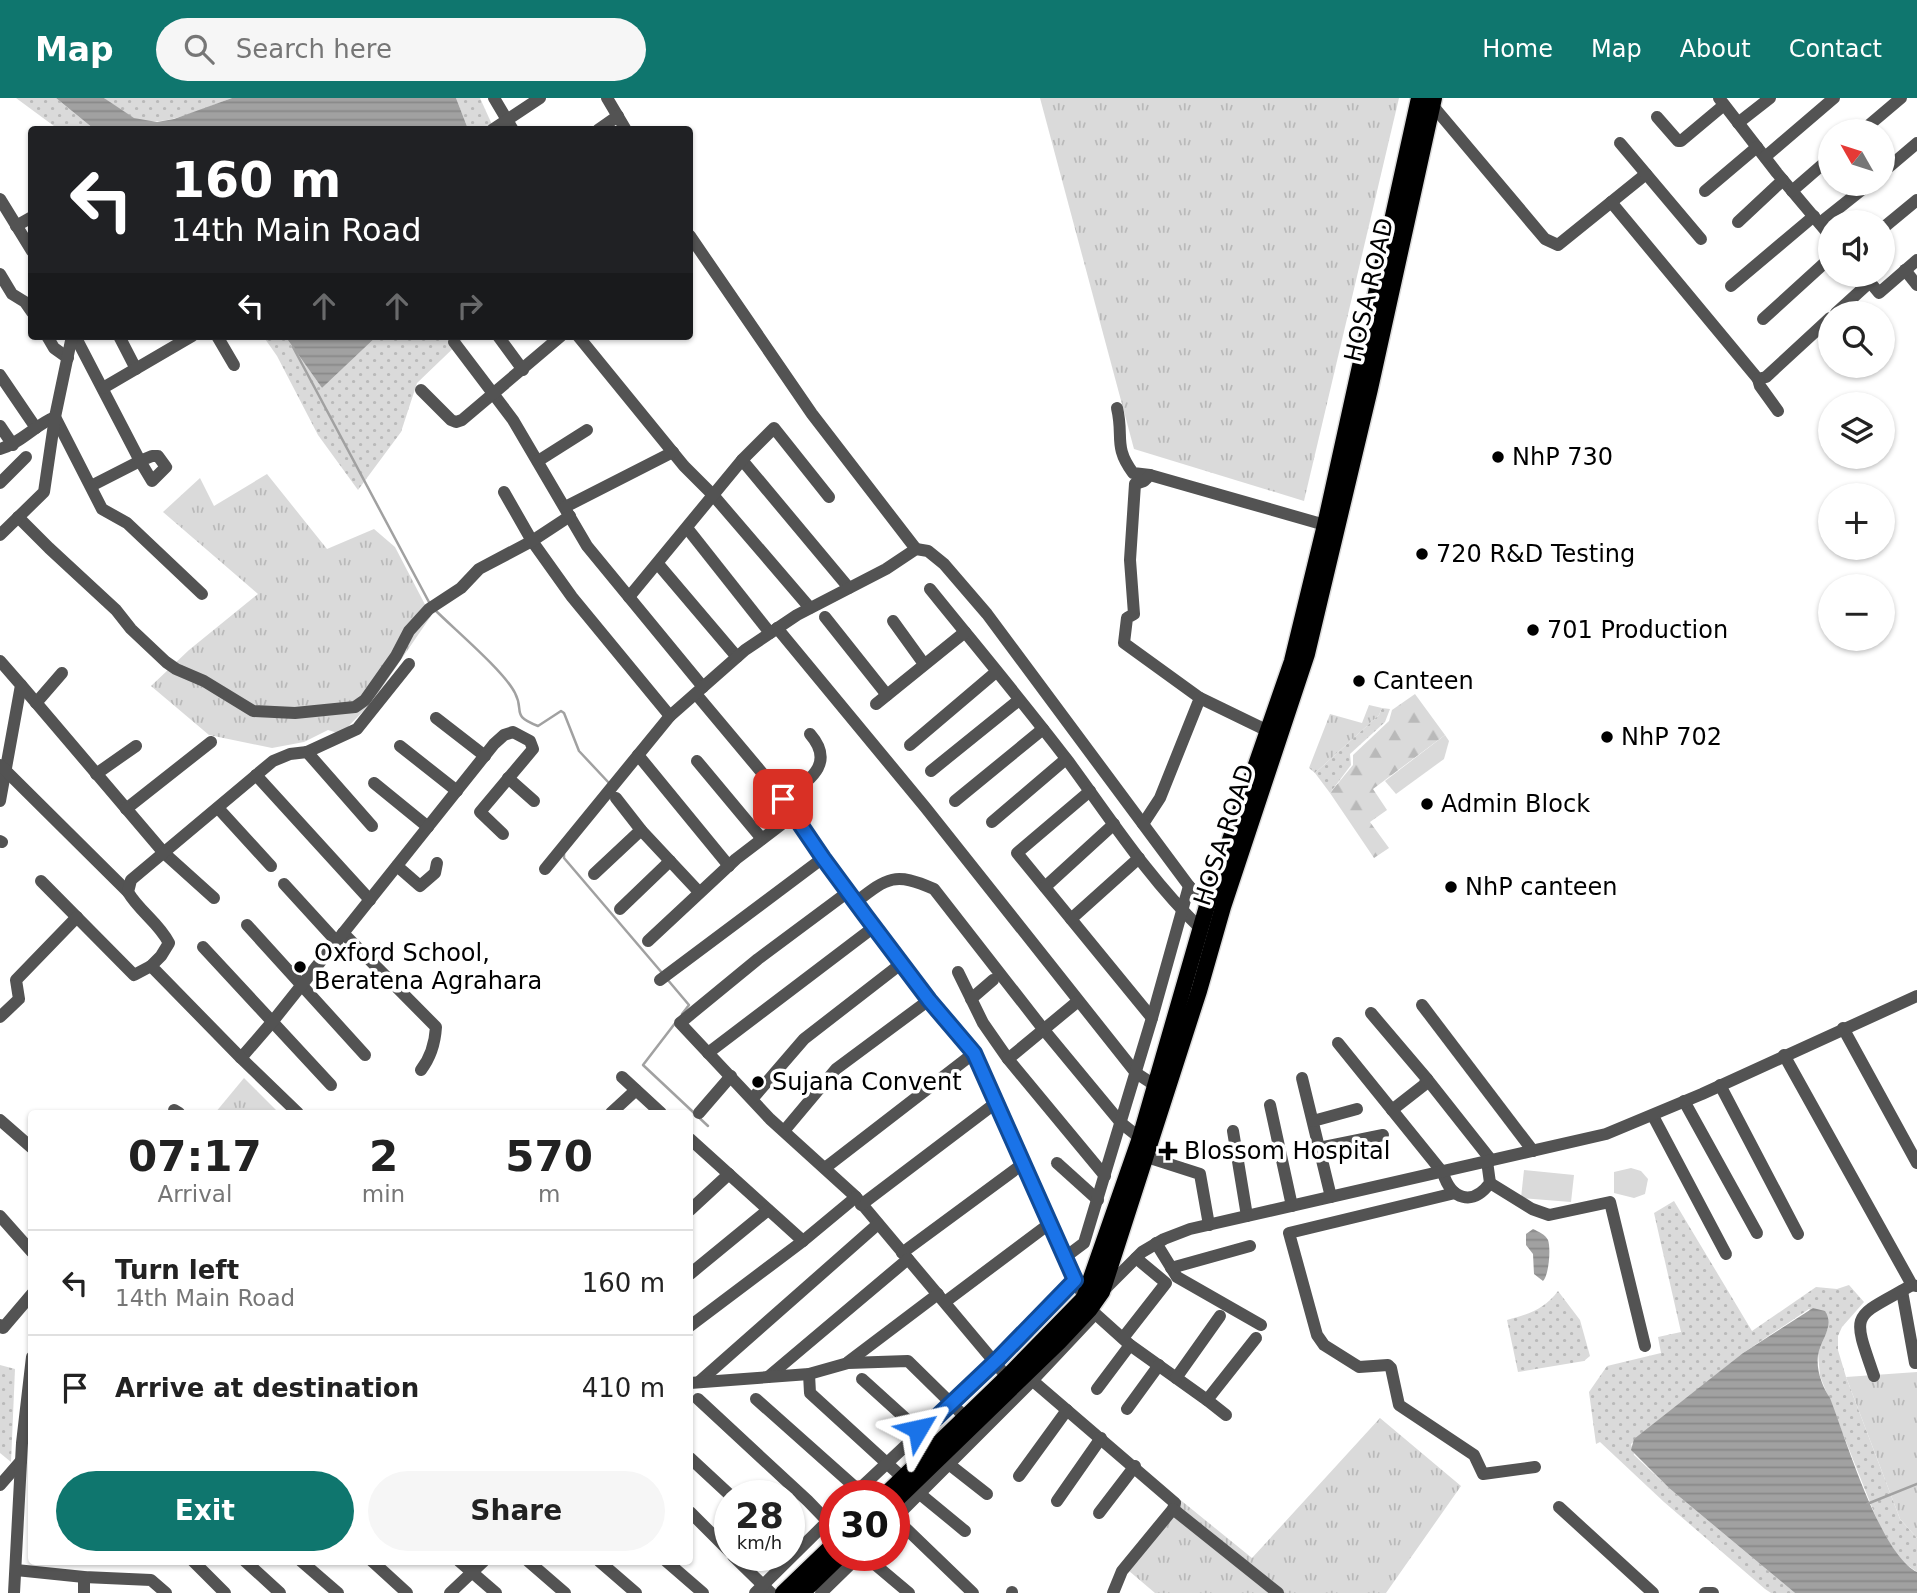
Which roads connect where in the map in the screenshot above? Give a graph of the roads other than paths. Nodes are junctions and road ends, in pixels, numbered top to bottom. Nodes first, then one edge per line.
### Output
1 (494, 98) edge
2 (540, 98) edge
3 (607, 98) edge
4 (1770, 98) edge
5 (1834, 98) edge
6 (1901, 98) edge
7 (1429, 101) edge
8 (1722, 102) edge
9 (618, 116) junction
10 (1657, 117) dead end
11 (1876, 119) edge
12 (1738, 123) junction
13 (510, 125) edge
14 (604, 126) edge
15 (624, 126) edge
16 (1620, 143) dead end
17 (1917, 143) edge
18 (1761, 152) junction
19 (1895, 162) edge
20 (1818, 168) edge
21 (1646, 174) junction
22 (1783, 180) junction
23 (1704, 191) dead end
24 (1792, 191) junction
25 (1852, 196) edge
26 (0, 199) edge
27 (1917, 200) edge
28 (1611, 202) junction
29 (1895, 218) edge
30 (28, 219) edge
31 (1817, 220) junction
32 (1738, 222) dead end
33 (16, 226) junction
34 (1701, 239) dead end
35 (28, 245) edge
36 (695, 256) edge
37 (1917, 260) edge
38 (1818, 269) edge
39 (1905, 270) junction
40 (0, 274) edge
41 (1895, 279) edge
42 (1917, 285) edge
43 (1731, 286) dead end
44 (1860, 287) edge
45 (1847, 301) edge
46 (28, 306) edge
47 (1763, 319) dead end
48 (1818, 329) edge
49 (49, 340) edge
50 (72, 340) edge
51 (75, 340) edge
52 (121, 340) edge
53 (219, 340) edge
54 (501, 340) edge
55 (554, 340) edge
56 (581, 340) edge
57 (172, 341) edge
58 (454, 342) dead end
59 (68, 358) junction
60 (234, 365) dead end
61 (136, 369) junction
62 (523, 370) junction
63 (0, 374) edge
64 (1758, 379) junction
65 (103, 388) junction
66 (421, 390) dead end
67 (494, 395) junction
68 (1117, 408) dead end
69 (1778, 411) dead end
70 (55, 417) junction
71 (0, 426) edge
72 (37, 428) junction
73 (587, 430) dead end
74 (6, 447) edge
75 (673, 452) junction
76 (26, 457) dead end
77 (742, 460) junction
78 (538, 461) junction
79 (1150, 475) junction
80 (1, 478) edge
81 (91, 486) junction
82 (504, 492) dead end
83 (713, 495) junction
84 (829, 498) dead end
85 (567, 511) junction
86 (19, 517) junction
87 (1325, 525) junction
88 (687, 527) junction
89 (0, 535) edge
90 (531, 541) junction
91 (916, 549) junction
92 (658, 564) junction
93 (849, 588) junction
94 (930, 589) dead end
95 (202, 594) dead end
96 (629, 597) junction
97 (810, 608) junction
98 (825, 617) dead end
99 (893, 621) dead end
100 (774, 631) junction
101 (965, 632) junction
102 (737, 657) junction
103 (0, 661) edge
104 (409, 664) dead end
105 (923, 664) junction
106 (996, 671) junction
107 (62, 673) dead end
108 (21, 685) junction
109 (699, 691) junction
110 (1200, 698) junction
111 (1019, 700) junction
112 (36, 703) junction
113 (670, 716) junction
114 (436, 718) dead end
115 (1043, 729) junction
116 (1268, 731) junction
117 (810, 734) dead end
118 (211, 741) dead end
119 (910, 745) dead end
120 (136, 746) dead end
121 (400, 746) dead end
122 (307, 752) junction
123 (638, 755) junction
124 (485, 756) junction
125 (1066, 759) junction
126 (697, 761) dead end
127 (3, 769) edge
128 (931, 771) dead end
129 (96, 774) junction
130 (256, 775) junction
131 (508, 778) junction
132 (374, 783) dead end
133 (457, 791) junction
134 (1090, 791) junction
135 (616, 799) dead end
136 (783, 799) junction
137 (0, 801) edge
138 (955, 801) dead end
139 (534, 802) dead end
140 (218, 808) junction
141 (126, 809) junction
142 (795, 814) junction
143 (992, 822) dead end
144 (1114, 824) junction
145 (1143, 824) junction
146 (372, 826) dead end
147 (428, 827) junction
148 (642, 830) junction
149 (503, 834) dead end
150 (762, 839) junction
151 (164, 853) junction
152 (823, 858) junction
153 (1139, 858) junction
154 (670, 861) junction
155 (437, 863) dead end
156 (271, 866) dead end
157 (397, 866) junction
158 (729, 866) junction
159 (545, 869) dead end
160 (594, 874) dead end
161 (41, 881) dead end
162 (284, 884) dead end
163 (1189, 886) junction
164 (1045, 887) junction
165 (128, 892) junction
166 (699, 892) junction
167 (852, 897) junction
168 (214, 898) dead end
169 (370, 900) junction
170 (1208, 906) junction
171 (620, 909) dead end
172 (1182, 911) junction
173 (77, 917) junction
174 (1071, 919) junction
175 (247, 925) dead end
176 (874, 927) junction
177 (1201, 929) junction
178 (340, 938) junction
179 (649, 941) dead end
180 (203, 947) dead end
181 (902, 963) junction
182 (151, 966) junction
183 (958, 972) dead end
184 (993, 980) dead end
185 (660, 981) dead end
186 (302, 986) junction
187 (1191, 990) junction
188 (1917, 996) edge
189 (971, 999) junction
190 (929, 1000) junction
191 (1077, 1002) junction
192 (1422, 1006) dead end
193 (1371, 1013) dead end
194 (0, 1017) edge
195 (1153, 1018) junction
196 (273, 1021) junction
197 (1843, 1028) junction
198 (1044, 1030) junction
199 (1338, 1043) dead end
200 (708, 1053) junction
201 (974, 1053) junction
202 (365, 1055) dead end
203 (1784, 1055) junction
204 (241, 1058) junction
205 (1009, 1059) junction
206 (421, 1070) dead end
207 (1136, 1073) junction
208 (731, 1076) junction
209 (621, 1077) dead end
210 (1302, 1078) dead end
211 (1427, 1079) junction
212 (331, 1085) dead end
213 (1156, 1086) junction
214 (1720, 1086) junction
215 (636, 1090) junction
216 (753, 1098) junction
217 (1684, 1101) junction
218 (997, 1102) junction
219 (1270, 1105) dead end
220 (295, 1110) edge
221 (614, 1110) edge
222 (659, 1110) edge
223 (1357, 1110) dead end
224 (1392, 1110) junction
225 (699, 1113) dead end
226 (1653, 1116) junction
227 (0, 1120) edge
228 (1313, 1121) junction
229 (1121, 1123) junction
230 (784, 1131) junction
231 (1233, 1131) dead end
232 (1383, 1135) dead end
233 (1140, 1138) junction
234 (28, 1144) edge
235 (693, 1146) edge
236 (1319, 1148) junction
237 (1533, 1151) junction
238 (1147, 1157) junction
239 (1489, 1161) junction
240 (1024, 1163) junction
241 (1057, 1163) dead end
242 (1917, 1163) edge
243 (825, 1168) junction
244 (1443, 1173) junction
245 (729, 1174) junction
246 (1105, 1176) junction
247 (1490, 1184) junction
248 (1455, 1194) junction
249 (1331, 1197) junction
250 (1098, 1199) junction
251 (859, 1201) junction
252 (1292, 1206) junction
253 (693, 1207) edge
254 (768, 1210) junction
255 (0, 1216) edge
256 (1247, 1216) junction
257 (878, 1224) junction
258 (1049, 1224) junction
259 (1209, 1225) junction
260 (1757, 1233) dead end
261 (1798, 1234) dead end
262 (803, 1241) junction
263 (1156, 1244) junction
264 (1250, 1245) dead end
265 (28, 1248) edge
266 (1726, 1254) dead end
267 (905, 1256) junction
268 (1064, 1258) junction
269 (1136, 1258) junction
270 (1171, 1268) junction
271 (693, 1272) edge
272 (1089, 1284) junction
273 (1910, 1287) edge
274 (941, 1298) junction
275 (28, 1299) edge
276 (1090, 1307) junction
277 (1220, 1316) dead end
278 (693, 1319) edge
279 (1261, 1325) dead end
280 (1, 1329) edge
281 (1256, 1338) dead end
282 (1127, 1341) junction
283 (1645, 1346) dead end
284 (995, 1362) junction
285 (848, 1363) junction
286 (1915, 1363) dead end
287 (1159, 1366) junction
288 (809, 1374) junction
289 (1874, 1376) dead end
290 (768, 1377) junction
291 (1007, 1377) junction
292 (1029, 1378) junction
293 (1176, 1378) junction
294 (862, 1380) dead end
295 (695, 1382) edge
296 (1097, 1388) dead end
297 (698, 1399) dead end
298 (756, 1399) dead end
299 (1207, 1400) junction
300 (951, 1403) junction
301 (1127, 1409) dead end
302 (1067, 1410) junction
303 (28, 1414) edge
304 (1226, 1415) dead end
305 (965, 1417) junction
306 (921, 1432) junction
307 (1101, 1438) junction
308 (27, 1444) edge
309 (936, 1446) junction
310 (21, 1461) junction
311 (693, 1461) edge
312 (888, 1463) junction
313 (950, 1465) junction
314 (1135, 1466) junction
315 (1535, 1467) dead end
316 (4, 1470) edge
317 (1019, 1476) dead end
318 (903, 1478) joint
319 (714, 1480) edge
320 (844, 1480) edge
321 (872, 1480) edge
322 (0, 1485) edge
323 (920, 1494) junction
324 (987, 1494) dead end
325 (910, 1499) edge
326 (1057, 1501) dead end
327 (910, 1502) edge
328 (1559, 1507) dead end
329 (1173, 1510) junction
330 (819, 1511) edge
331 (25, 1512) edge
332 (1099, 1513) dead end
333 (693, 1515) edge
334 (910, 1529) edge
335 (965, 1531) dead end
336 (714, 1536) edge
337 (819, 1558) edge
338 (197, 1565) edge
339 (249, 1565) edge
340 (306, 1565) edge
341 (376, 1565) edge
342 (464, 1565) edge
343 (480, 1565) edge
344 (533, 1565) edge
345 (604, 1565) edge
346 (670, 1565) edge
347 (16, 1570) junction
348 (746, 1571) edge
349 (778, 1571) edge
350 (833, 1571) edge
351 (843, 1571) edge
352 (883, 1571) edge
353 (473, 1573) junction
354 (84, 1577) junction
355 (132, 1586) edge
356 (826, 1587) edge
357 (763, 1591) edge
358 (15, 1593) edge
359 (84, 1593) edge
360 (166, 1593) edge
361 (225, 1593) edge
362 (280, 1593) edge
363 (338, 1593) edge
364 (407, 1593) edge
365 (450, 1593) edge
366 (496, 1593) edge
367 (565, 1593) edge
368 (636, 1593) edge
369 (702, 1593) edge
370 (783, 1593) edge
371 (802, 1593) edge
372 (909, 1593) edge
373 (973, 1593) edge
374 (1113, 1593) edge
375 (1278, 1593) edge
376 (1653, 1593) edge
377 (1704, 1593) edge
378 (1713, 1593) edge

1 - 13 street
2 - 13 street
3 - 9 street
4 - 12 street
5 - 18 street
6 - 11 street
7 - 28 street
7 - 87 main road, HOSA ROAD
7 - 187 main road, HOSA ROAD
8 - 10 street
8 - 12 street
9 - 14 street
9 - 15 street
12 - 18 street
16 - 21 street
17 - 19 street
18 - 22 street
18 - 23 street
20 - 24 street
21 - 28 street
21 - 34 street
22 - 24 street
22 - 32 street
24 - 31 street
25 - 31 street
26 - 33 street
27 - 29 street
28 - 64 street
30 - 33 street
31 - 43 street
33 - 35 street
36 - 91 street
37 - 39 street
38 - 47 street
39 - 41 street
39 - 42 street
40 - 46 street
44 - 45 street
48 - 64 street
49 - 59 street
50 - 59 street
51 - 65 street
52 - 61 street
53 - 60 street
54 - 62 street
55 - 62 street
56 - 75 street
57 - 61 street
58 - 67 street
59 - 70 street
61 - 65 street
62 - 67 street
63 - 72 street
64 - 69 street
65 - 81 street
66 - 67 street
67 - 78 street
68 - 79 street
70 - 72 street
70 - 81 street
70 - 86 street
71 - 74 street
72 - 74 street
73 - 78 street
75 - 83 street
75 - 85 street
76 - 80 street
77 - 83 street
77 - 84 street
77 - 93 street
78 - 85 street
79 - 87 street
79 - 110 street
81 - 95 street
82 - 90 street
83 - 88 street
83 - 97 street
85 - 90 street
85 - 96 street
86 - 89 street
86 - 90 street
87 - 116 main road, HOSA ROAD
88 - 92 street
88 - 100 street
90 - 113 street
91 - 93 street
91 - 145 street
92 - 96 street
92 - 102 street
93 - 97 street
94 - 101 street
96 - 109 street
97 - 100 street
98 - 105 street
99 - 105 street
100 - 102 street
100 - 191 street
101 - 105 street
101 - 106 street
102 - 109 street
103 - 108 street
104 - 122 street
106 - 111 street
106 - 119 street
107 - 112 street
108 - 112 street
108 - 127 street
109 - 113 street
109 - 136 street
110 - 116 street
110 - 145 street
111 - 115 street
111 - 128 street
112 - 129 street
113 - 123 street
114 - 124 street
115 - 125 street
115 - 138 street
116 - 170 main road, HOSA ROAD
117 - 136 street
118 - 141 street
120 - 129 street
121 - 133 street
122 - 130 street
122 - 146 street
123 - 158 street
123 - 159 street
124 - 131 street
124 - 133 street
125 - 134 street
125 - 143 street
126 - 150 street
127 - 137 street
127 - 165 street
129 - 141 street
130 - 140 street
130 - 169 street
131 - 139 street
131 - 149 street
132 - 147 street
133 - 147 street
134 - 144 street
134 - 164 street
135 - 148 street
136 - 142 street
140 - 151 street
140 - 156 street
141 - 151 street
142 - 150 street
142 - 152 street
144 - 153 street
144 - 164 street
145 - 163 street
147 - 157 street
148 - 154 street
148 - 160 street
150 - 158 street
151 - 165 street
151 - 168 street
152 - 167 street
152 - 185 street
153 - 172 street
153 - 174 street
154 - 166 street
154 - 171 street
155 - 157 street
157 - 169 street
158 - 166 street
161 - 173 street
162 - 178 street
163 - 170 street
163 - 172 street
164 - 174 street
165 - 182 street
166 - 179 street
167 - 176 street
167 - 198 street
167 - 200 street
169 - 178 street
170 - 177 main road, HOSA ROAD
172 - 177 street
172 - 195 street
173 - 182 street
173 - 194 street
174 - 195 street
175 - 186 street
176 - 181 street
176 - 200 street
177 - 187 main road, HOSA ROAD
178 - 186 street
178 - 206 street
180 - 196 street
181 - 190 street
181 - 216 street
182 - 204 street
183 - 189 street
184 - 189 street
186 - 196 street
186 - 202 street
187 - 213 main road, HOSA ROAD
187 - 238 main road, HOSA ROAD
188 - 197 street
189 - 205 street
190 - 201 street
190 - 230 street
191 - 198 street
191 - 207 street
192 - 237 street
193 - 211 street
195 - 207 street
196 - 204 street
196 - 212 street
197 - 203 street
197 - 242 street
198 - 205 street
198 - 229 street
199 - 224 street
200 - 208 street
201 - 218 street
201 - 243 street
203 - 214 street
203 - 273 street
204 - 220 street
205 - 246 street
207 - 213 street
207 - 229 street
208 - 216 street
208 - 225 street
209 - 215 street
210 - 228 street
211 - 224 street
211 - 239 street
213 - 233 main road, HOSA ROAD
214 - 217 street
214 - 261 street
215 - 221 street
215 - 222 street
216 - 230 street
217 - 226 street
217 - 260 street
218 - 240 street
218 - 251 street
219 - 252 street
223 - 228 street
224 - 244 street
226 - 237 street
226 - 266 street
227 - 234 street
228 - 236 street
229 - 233 street
229 - 246 street
230 - 243 street
231 - 256 street
232 - 236 street
233 - 272 main road, HOSA ROAD
235 - 245 street
236 - 249 street
237 - 239 street
238 - 259 street
238 - 272 main road, HOSA ROAD
239 - 244 street
239 - 247 street
240 - 258 street
240 - 267 street
241 - 250 street
243 - 251 street
244 - 248 street
244 - 249 street
245 - 253 street
245 - 254 street
246 - 250 street
247 - 248 street
247 - 283 street
248 - 315 street
249 - 252 street
250 - 268 street
251 - 257 street
251 - 262 street
252 - 256 street
254 - 262 street
254 - 271 street
255 - 265 street
256 - 259 street
257 - 267 street
257 - 295 street
258 - 268 street
258 - 274 street
259 - 263 street
262 - 278 street
263 - 269 street
263 - 270 street
264 - 270 street
267 - 274 street
267 - 290 street
268 - 272 street
269 - 272 street
269 - 282 street
270 - 279 street
272 - 276 main road, HOSA ROAD
272 - 284 street
273 - 286 street
273 - 289 street
274 - 284 street
274 - 285 street
275 - 280 street
276 - 282 street
276 - 291 main road, HOSA ROAD
276 - 292 main road, HOSA ROAD
277 - 293 street
281 - 299 street
282 - 287 street
282 - 296 street
284 - 291 street
284 - 300 street
285 - 288 street
285 - 300 street
287 - 293 street
287 - 301 street
288 - 290 street
288 - 312 street
290 - 295 street
291 - 305 main road, HOSA ROAD
292 - 302 street
292 - 313 street
292 - 325 main road, HOSA ROAD
293 - 299 street
294 - 306 street
297 - 330 street
298 - 320 street
299 - 304 street
300 - 305 street
300 - 306 street
302 - 307 street
302 - 317 street
303 - 308 street
305 - 309 main road, HOSA ROAD
306 - 309 street
306 - 312 street
307 - 314 street
307 - 326 street
308 - 310 street
309 - 318 main road, HOSA ROAD
310 - 316 street
310 - 331 street
311 - 319 street
312 - 318 street
312 - 321 street
313 - 323 street
313 - 324 street
314 - 329 street
314 - 332 street
316 - 322 street
323 - 327 street
323 - 335 street
328 - 376 street
329 - 374 street
329 - 375 street
331 - 347 street
333 - 336 street
334 - 373 street
337 - 370 main road
338 - 361 street
339 - 362 street
340 - 363 street
341 - 364 street
342 - 353 street
343 - 353 street
344 - 367 street
345 - 368 street
346 - 369 street
347 - 354 street
347 - 358 street
348 - 357 street
349 - 357 street
350 - 356 main road
351 - 356 street
352 - 372 street
353 - 365 street
353 - 366 street
354 - 355 street
354 - 359 street
355 - 360 street
356 - 371 main road
377 - 378 street

